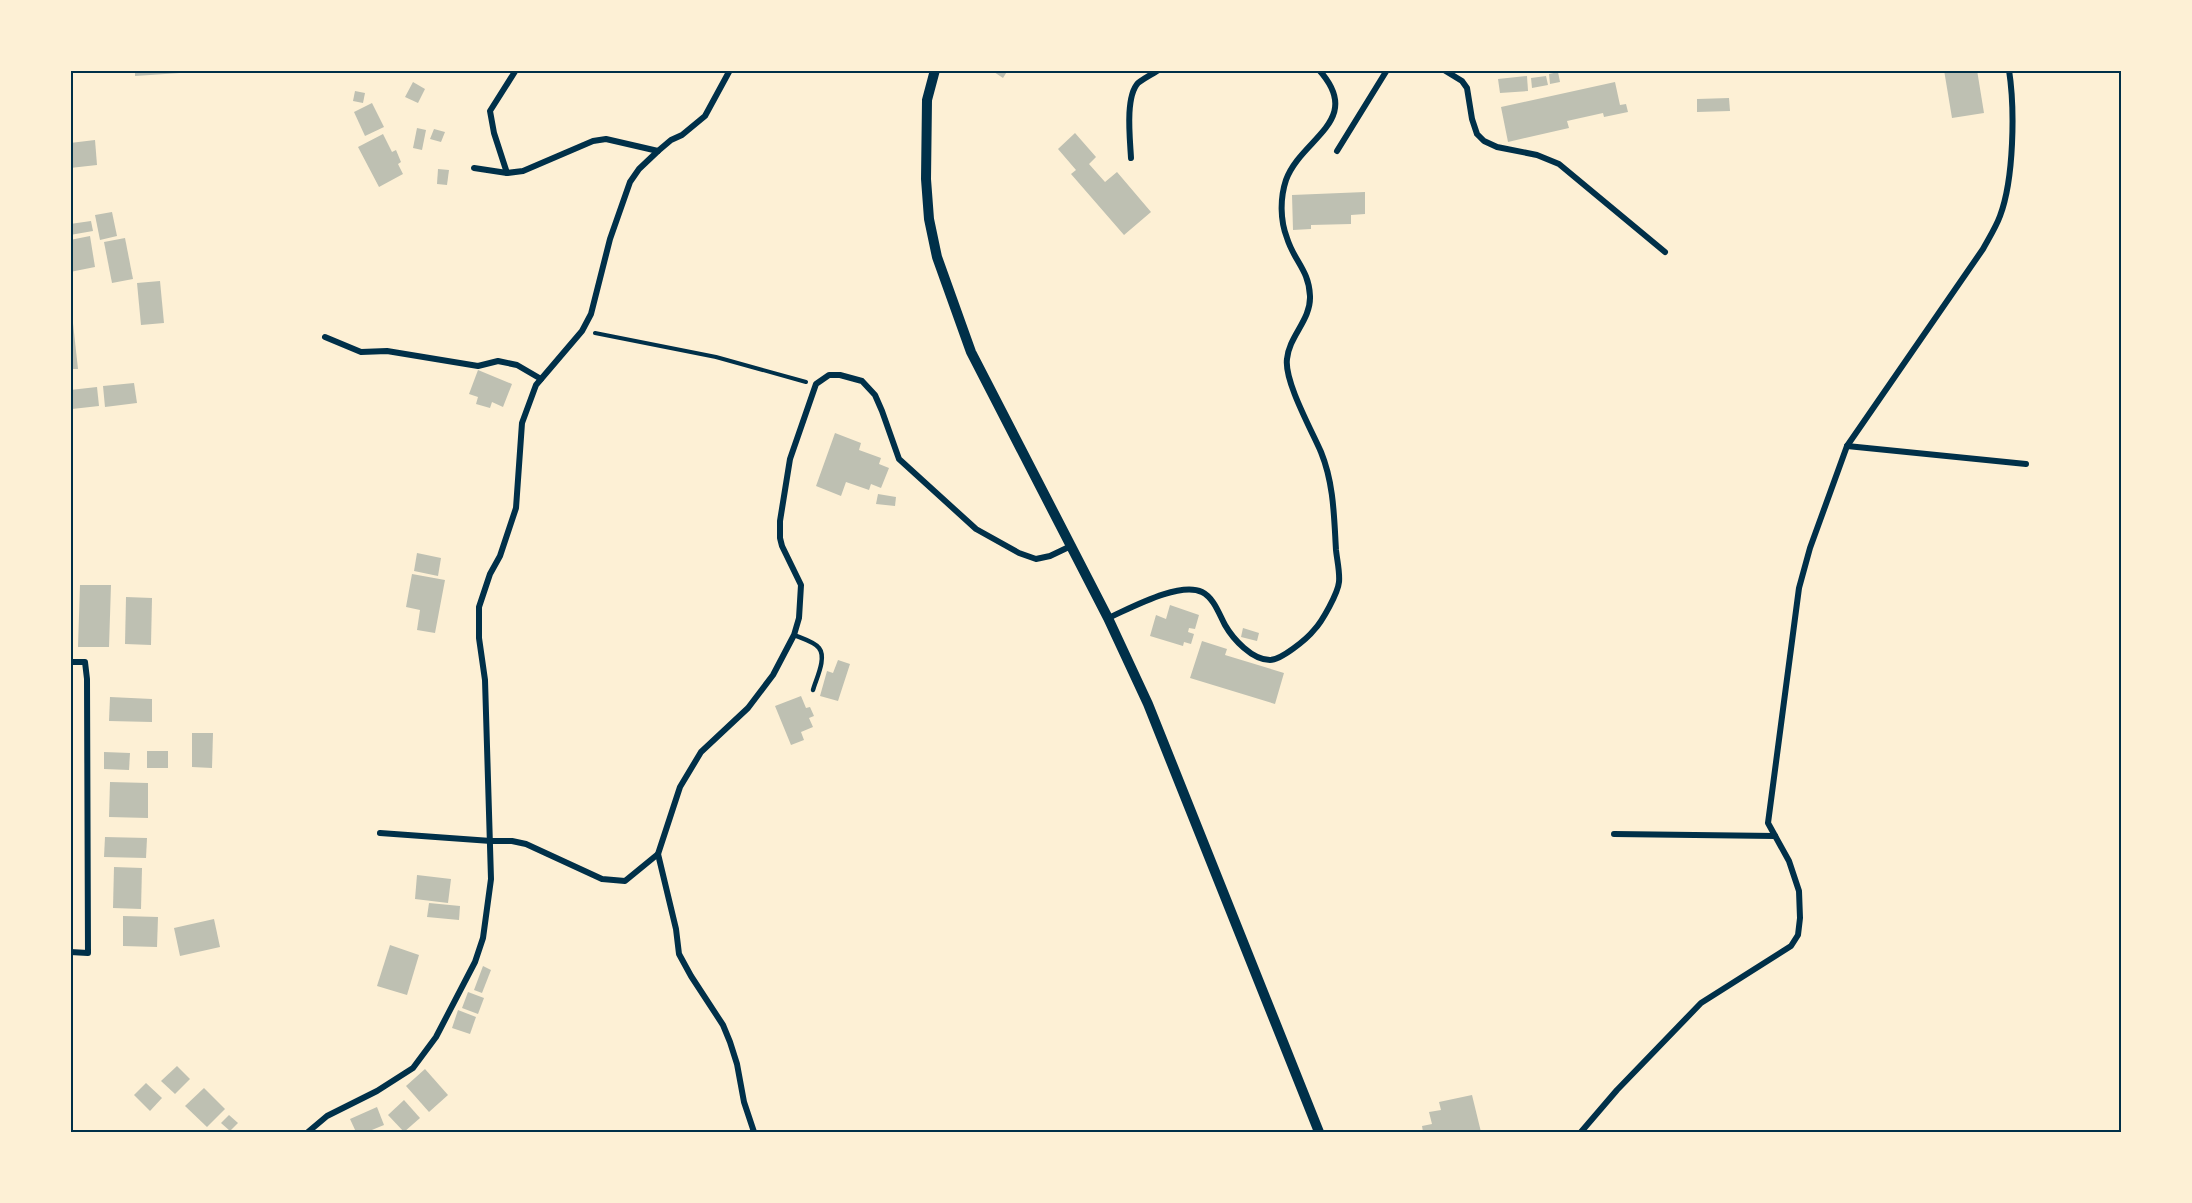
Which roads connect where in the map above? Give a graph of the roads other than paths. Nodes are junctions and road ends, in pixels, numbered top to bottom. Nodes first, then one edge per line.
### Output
1 (516, 70) edge
2 (730, 70) edge
3 (935, 70) edge
4 (1158, 70) edge
5 (1319, 70) edge
6 (1387, 70) edge
7 (1444, 70) edge
8 (2009, 70) edge
9 (658, 151) junction
10 (1337, 151) dead end
11 (1131, 158) dead end
12 (474, 168) dead end
13 (507, 173) junction
14 (1665, 252) dead end
15 (326, 337) dead end
16 (541, 379) junction
17 (1847, 446) junction
18 (2026, 464) dead end
19 (1071, 546) junction
20 (1108, 618) junction
21 (794, 635) junction
22 (70, 662) edge
23 (813, 690) dead end
24 (380, 833) dead end
25 (1614, 834) dead end
26 (1775, 836) junction
27 (491, 841) junction
28 (658, 854) junction
29 (70, 952) edge
30 (308, 1132) edge
31 (754, 1132) edge
32 (1319, 1132) edge
33 (1581, 1132) edge

1 - 13 street
2 - 9 street
3 - 19 street
4 - 11 street
5 - 20 street
6 - 10 street
7 - 14 street
8 - 17 street
9 - 13 street
9 - 16 street
12 - 13 street
15 - 16 street
16 - 27 street
17 - 18 street
17 - 26 street
19 - 20 street
19 - 21 street
20 - 32 street
21 - 23 lane
21 - 28 street
22 - 29 street
24 - 27 street
25 - 26 street
26 - 33 street
27 - 28 street
27 - 30 street
28 - 31 street

